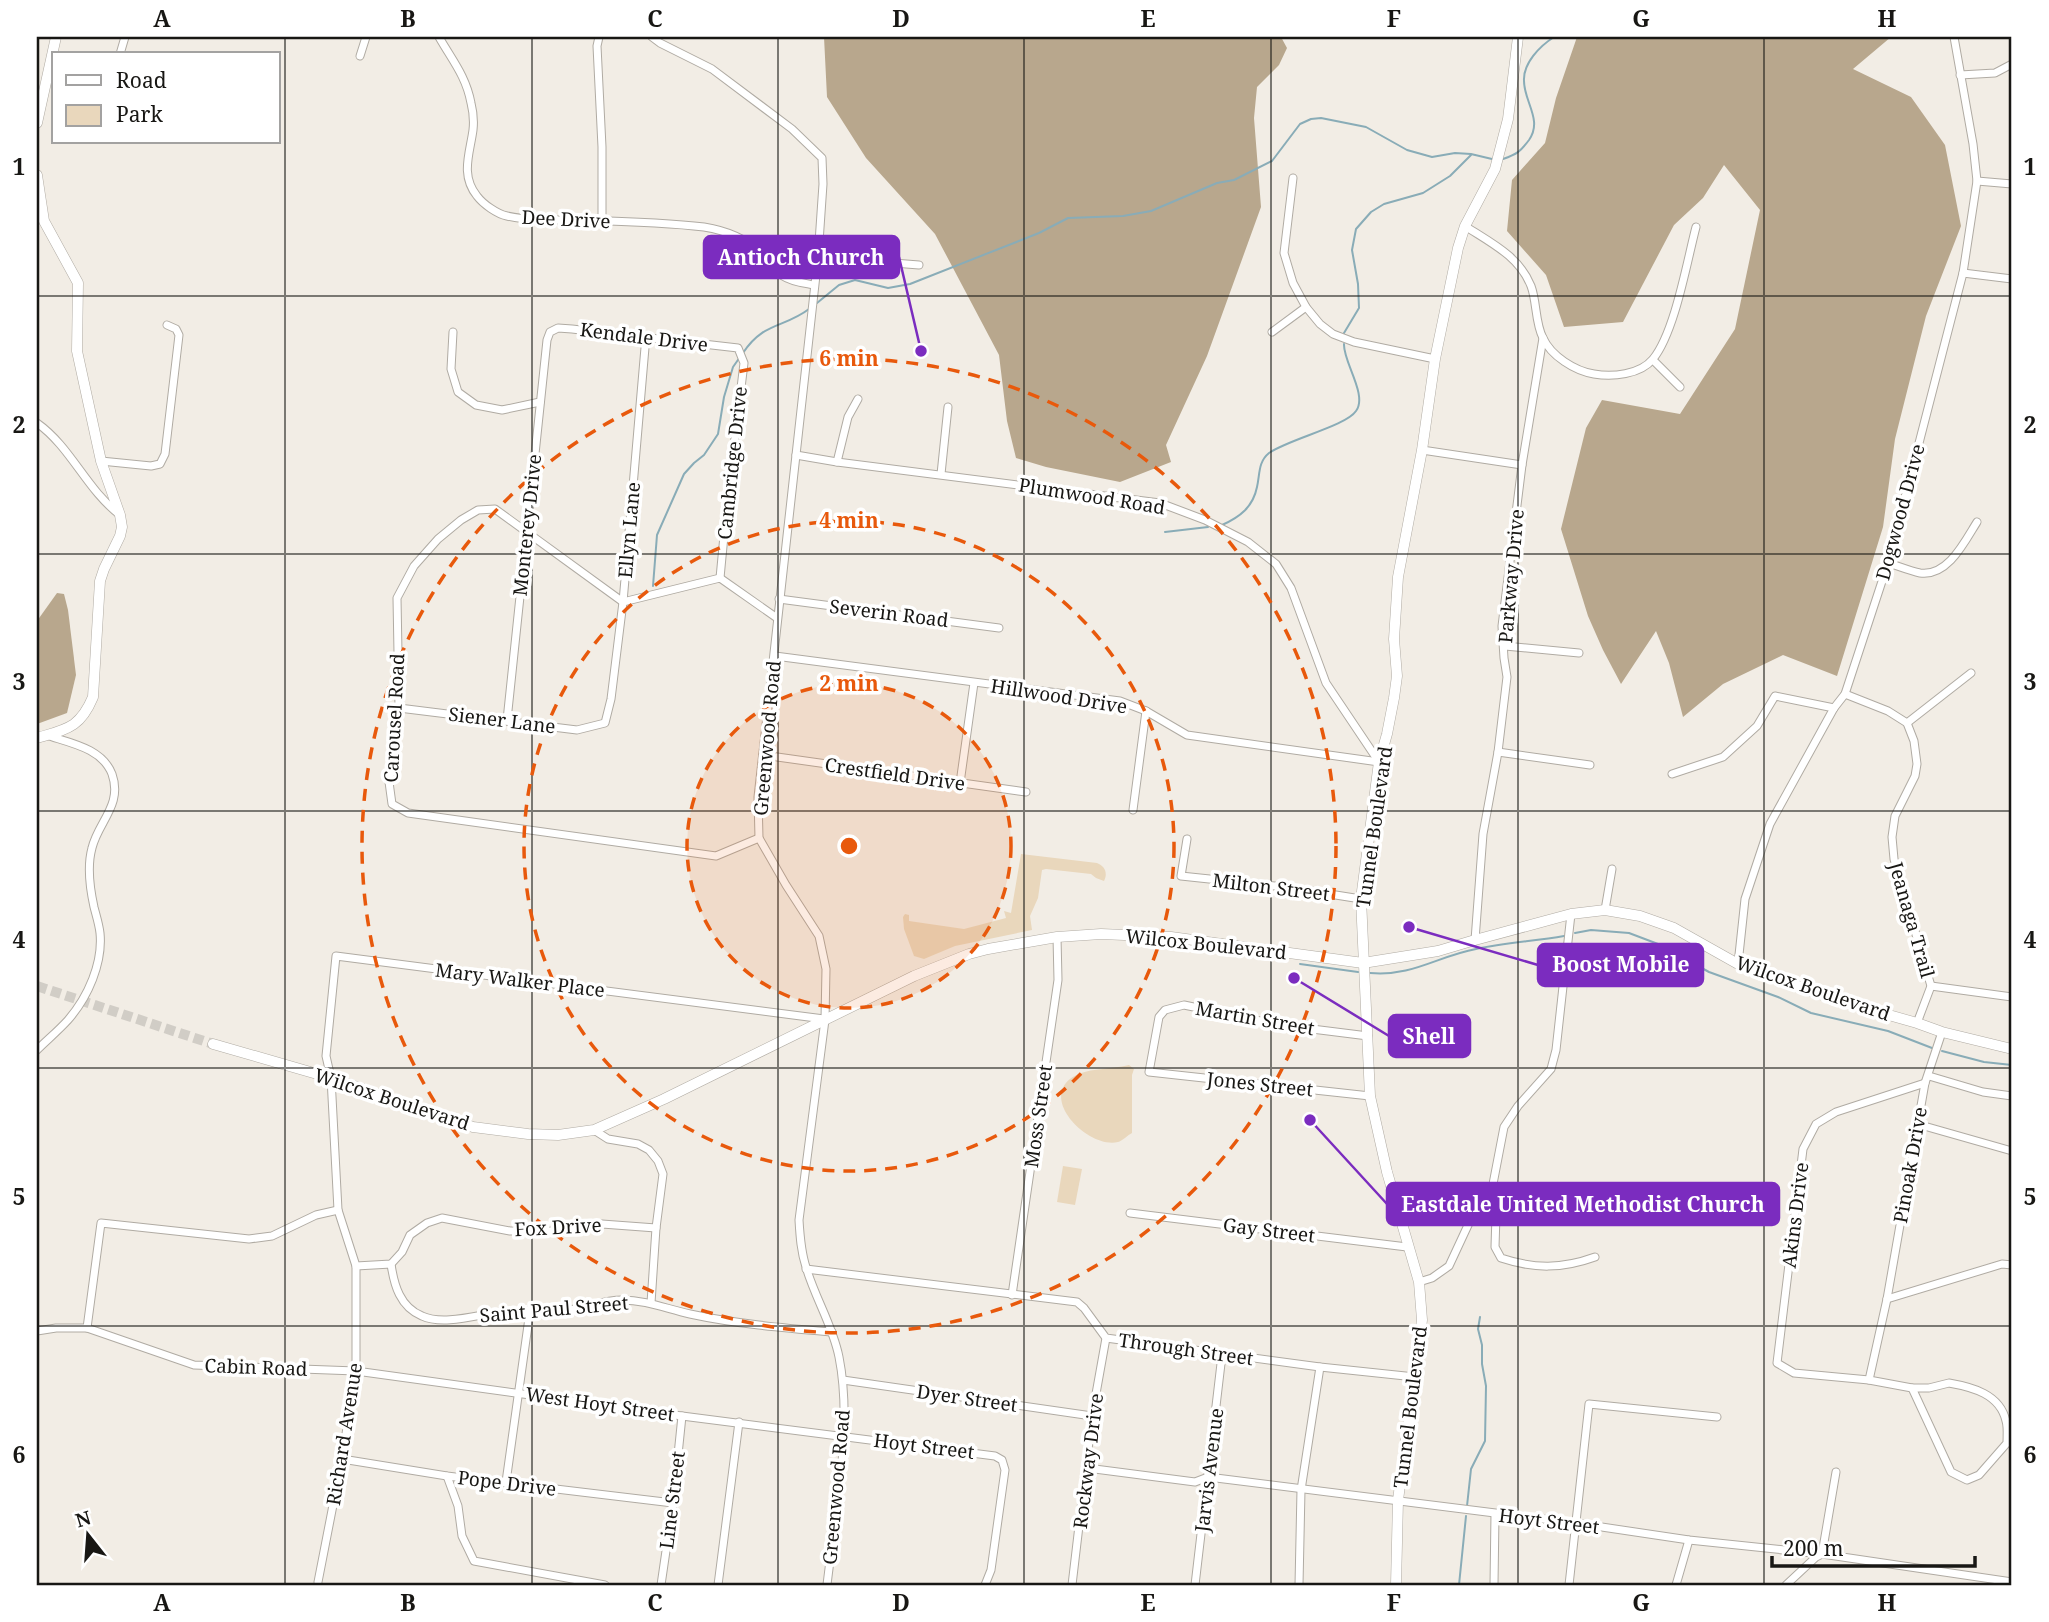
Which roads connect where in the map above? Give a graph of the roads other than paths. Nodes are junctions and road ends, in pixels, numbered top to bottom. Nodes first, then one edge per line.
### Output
1 (366, 37) edge
2 (439, 37) edge
3 (599, 37) edge
4 (652, 37) edge
5 (1518, 37) edge
6 (1954, 37) edge
7 (52, 55) edge
8 (360, 56) dead end
9 (2012, 64) edge
10 (1960, 75) junction
11 (37, 123) edge
12 (37, 175) edge
13 (1293, 178) dead end
14 (1977, 181) junction
15 (2012, 184) edge
16 (602, 221) junction
17 (1465, 226) junction
18 (1696, 227) dead end
19 (818, 257) junction
20 (919, 265) dead end
21 (1963, 273) junction
22 (2012, 279) edge
23 (814, 285) junction
24 (1306, 307) junction
25 (167, 325) dead end
26 (453, 332) dead end
27 (550, 332) joint
28 (1272, 332) dead end
29 (646, 336) junction
30 (1543, 338) junction
31 (738, 348) joint
32 (1436, 359) junction
33 (1653, 360) junction
34 (1680, 387) dead end
35 (858, 399) dead end
36 (540, 402) junction
37 (948, 407) dead end
38 (37, 423) edge
39 (1422, 450) junction
40 (796, 455) junction
41 (101, 461) junction
42 (837, 462) junction
43 (1522, 465) junction
44 (940, 474) junction
45 (120, 515) junction
46 (1977, 522) dead end
47 (527, 530) junction
48 (1888, 563) junction
49 (720, 578) junction
50 (779, 599) junction
51 (622, 602) junction
52 (777, 618) junction
53 (999, 628) dead end
54 (1504, 646) junction
55 (1580, 653) dead end
56 (775, 656) junction
57 (1971, 673) dead end
58 (974, 683) junction
59 (1845, 694) junction
60 (398, 708) junction
61 (1833, 708) junction
62 (1146, 711) junction
63 (507, 720) junction
64 (605, 723) joint
65 (1908, 723) junction
66 (41, 736) edge
67 (1499, 752) junction
68 (763, 755) junction
69 (1378, 762) junction
70 (1590, 765) dead end
71 (1672, 774) dead end
72 (960, 783) junction
73 (1026, 792) dead end
74 (1133, 810) dead end
75 (759, 838) junction
76 (1187, 839) dead end
77 (1612, 869) dead end
78 (1361, 899) junction
79 (1605, 910) junction
80 (1571, 914) junction
81 (1057, 937) junction
82 (1475, 940) junction
83 (1363, 963) junction
84 (1738, 964) junction
85 (1931, 986) junction
86 (2012, 997) edge
87 (825, 1020) junction
88 (1917, 1023) junction
89 (1942, 1032) junction
90 (1368, 1036) junction
91 (213, 1044) tunnel mouth
92 (2012, 1049) edge
93 (37, 1050) edge
94 (1149, 1072) joint
95 (331, 1078) junction
96 (1927, 1080) junction
97 (1370, 1096) junction
98 (2012, 1096) edge
99 (1917, 1124) junction
100 (594, 1130) junction
101 (2012, 1151) edge
102 (1494, 1205) junction
103 (338, 1210) junction
104 (1130, 1213) dead end
105 (656, 1228) junction
106 (1407, 1247) junction
107 (1595, 1257) dead end
108 (391, 1264) junction
109 (2012, 1265) edge
110 (356, 1266) junction
111 (806, 1269) junction
112 (1419, 1282) junction
113 (1012, 1294) junction
114 (1887, 1299) junction
115 (651, 1303) junction
116 (530, 1311) junction
117 (87, 1328) junction
118 (37, 1331) edge
119 (832, 1332) junction
120 (1106, 1338) junction
121 (1222, 1354) junction
122 (1320, 1367) junction
123 (356, 1371) junction
124 (1415, 1377) junction
125 (843, 1380) junction
126 (1869, 1380) junction
127 (1912, 1388) junction
128 (520, 1392) junction
129 (682, 1416) junction
130 (1092, 1416) junction
131 (1717, 1418) dead end
132 (739, 1422) junction
133 (844, 1436) junction
134 (342, 1459) junction
135 (1087, 1468) junction
136 (1836, 1472) dead end
137 (447, 1476) junction
138 (1208, 1478) junction
139 (506, 1482) junction
140 (1301, 1490) junction
141 (1398, 1500) junction
142 (673, 1503) junction
143 (1495, 1514) junction
144 (1575, 1523) junction
145 (1689, 1540) junction
146 (1822, 1554) junction
147 (318, 1582) dead end
148 (2012, 1582) edge
149 (605, 1585) edge
150 (661, 1585) edge
151 (718, 1585) edge
152 (827, 1585) edge
153 (985, 1585) edge
154 (1072, 1585) edge
155 (1195, 1585) edge
156 (1299, 1585) edge
157 (1396, 1585) edge
158 (1493, 1585) edge
159 (1569, 1585) edge
160 (1676, 1585) edge
161 (1786, 1585) edge

1 - 8 street
2 - 16 street, Dee Drive
3 - 16 street
4 - 19 street, Greenwood Road
5 - 17 main road, Tunnel Boulevard
6 - 10 street, Dogwood Drive
7 - 11 main road
9 - 10 street
10 - 14 street, Dogwood Drive
12 - 41 main road
13 - 24 street
14 - 15 street
14 - 21 street, Dogwood Drive
16 - 23 street, Dee Drive
17 - 30 street
17 - 32 main road, Tunnel Boulevard
18 - 33 street
19 - 20 street
19 - 23 street, Greenwood Road
21 - 22 street
21 - 48 street, Dogwood Drive
23 - 40 street, Greenwood Road
24 - 28 street
24 - 32 street
25 - 41 street
26 - 36 street
27 - 29 street, Kendale Drive
27 - 36 street, Monterey Drive
29 - 31 street, Kendale Drive
29 - 51 street, Ellyn Lane
30 - 33 street
30 - 43 street, Parkway Drive
31 - 49 street, Cambridge Drive
32 - 39 main road, Tunnel Boulevard
33 - 34 street
35 - 42 street
36 - 47 street, Monterey Drive
37 - 44 street
38 - 45 street
39 - 43 street
39 - 69 main road, Tunnel Boulevard
40 - 42 street, Plumwood Road
40 - 50 street, Greenwood Road
41 - 45 main road
42 - 44 street, Plumwood Road
43 - 54 street, Parkway Drive
44 - 69 street, Plumwood Road
45 - 66 main road
46 - 48 street
47 - 51 street, Carousel Road
47 - 60 street, Carousel Road
47 - 63 street, Monterey Drive
48 - 59 street, Dogwood Drive
49 - 51 street
49 - 52 street
50 - 52 street, Greenwood Road
50 - 53 street, Severin Road
51 - 64 street, Ellyn Lane
52 - 56 street, Greenwood Road
54 - 55 street
54 - 67 street, Parkway Drive
56 - 58 street, Hillwood Drive
56 - 68 street, Greenwood Road
57 - 65 street
58 - 62 street, Hillwood Drive
58 - 72 street
59 - 61 street, Dogwood Drive
59 - 65 street
60 - 63 street, Siener Lane
60 - 75 street, Carousel Road
61 - 71 street
61 - 84 street, Dogwood Drive
62 - 69 street, Hillwood Drive
62 - 74 street
63 - 64 street, Siener Lane
65 - 85 street, Jeanaga Trail
66 - 93 street
67 - 70 street
67 - 82 street, Parkway Drive
68 - 72 street, Crestfield Drive
68 - 75 street, Greenwood Road
69 - 78 main road, Tunnel Boulevard
72 - 73 street, Crestfield Drive
75 - 87 street, Greenwood Road
76 - 78 street, Milton Street
77 - 79 street
78 - 83 main road, Tunnel Boulevard
79 - 80 main road, Wilcox Boulevard
79 - 84 main road, Wilcox Boulevard
80 - 82 main road, Wilcox Boulevard
80 - 102 street
81 - 83 main road, Wilcox Boulevard
81 - 87 main road, Wilcox Boulevard
81 - 113 street, Moss Street
82 - 83 main road, Wilcox Boulevard
83 - 90 main road, Tunnel Boulevard
84 - 88 main road, Wilcox Boulevard
85 - 86 street
85 - 88 street, Jeanaga Trail
87 - 95 street, Mary Walker Place
87 - 100 main road, Wilcox Boulevard
87 - 111 street, Greenwood Road
88 - 89 main road, Wilcox Boulevard
89 - 92 main road, Wilcox Boulevard
89 - 96 street, Pinoak Drive
90 - 94 street, Martin Street
90 - 97 main road, Tunnel Boulevard
91 - 95 main road, Wilcox Boulevard
94 - 97 street, Jones Street
95 - 100 main road, Wilcox Boulevard
95 - 103 street, Richard Avenue
96 - 98 street
96 - 99 street, Pinoak Drive
96 - 126 street, Akins Drive
97 - 106 main road, Tunnel Boulevard
99 - 101 street
99 - 114 street, Pinoak Drive
100 - 105 street
102 - 107 street
102 - 112 street
103 - 110 street, Richard Avenue
103 - 117 street
104 - 106 street, Gay Street
105 - 108 street, Fox Drive
105 - 115 street
106 - 112 main road, Tunnel Boulevard
108 - 110 street
108 - 116 street, Saint Paul Street
109 - 114 street
110 - 123 street, Richard Avenue
111 - 113 street, Through Street
111 - 119 street, Greenwood Road
112 - 124 main road, Tunnel Boulevard
113 - 120 street, Through Street
114 - 126 street, Pinoak Drive
115 - 116 street, Saint Paul Street
115 - 119 street, Saint Paul Street
116 - 128 street
117 - 118 street, Cabin Road
117 - 123 street, Cabin Road
119 - 125 street, Greenwood Road
120 - 121 street, Through Street
120 - 130 street, Rockway Drive
121 - 122 street, Through Street
121 - 138 street, Jarvis Avenue
122 - 124 street, Through Street
122 - 140 street
123 - 128 street, West Hoyt Street
123 - 134 street, Richard Avenue
124 - 141 main road, Tunnel Boulevard
125 - 130 street, Dyer Street
125 - 133 street, Greenwood Road
126 - 127 street
127 - 127 street
128 - 129 street, West Hoyt Street
128 - 139 street
129 - 132 street, West Hoyt Street
129 - 142 street, Line Street
130 - 135 street, Rockway Drive
131 - 144 street
132 - 133 street, West Hoyt Street
132 - 151 street
133 - 152 street, Greenwood Road
133 - 153 street, Hoyt Street
134 - 137 street, Pope Drive
134 - 147 street, Richard Avenue
135 - 138 street, Hoyt Street
135 - 154 street, Rockway Drive
136 - 146 street
137 - 139 street, Pope Drive
137 - 149 street
138 - 140 street, Hoyt Street
138 - 155 street, Jarvis Avenue
139 - 142 street, Pope Drive
140 - 141 street, Hoyt Street
140 - 156 street
141 - 143 street, Hoyt Street
141 - 157 main road, Tunnel Boulevard
142 - 150 street, Line Street
143 - 144 street, Hoyt Street
143 - 158 street
144 - 145 street, Hoyt Street
144 - 159 street
145 - 146 street, Hoyt Street
145 - 160 street
146 - 148 street, Hoyt Street
146 - 161 street

